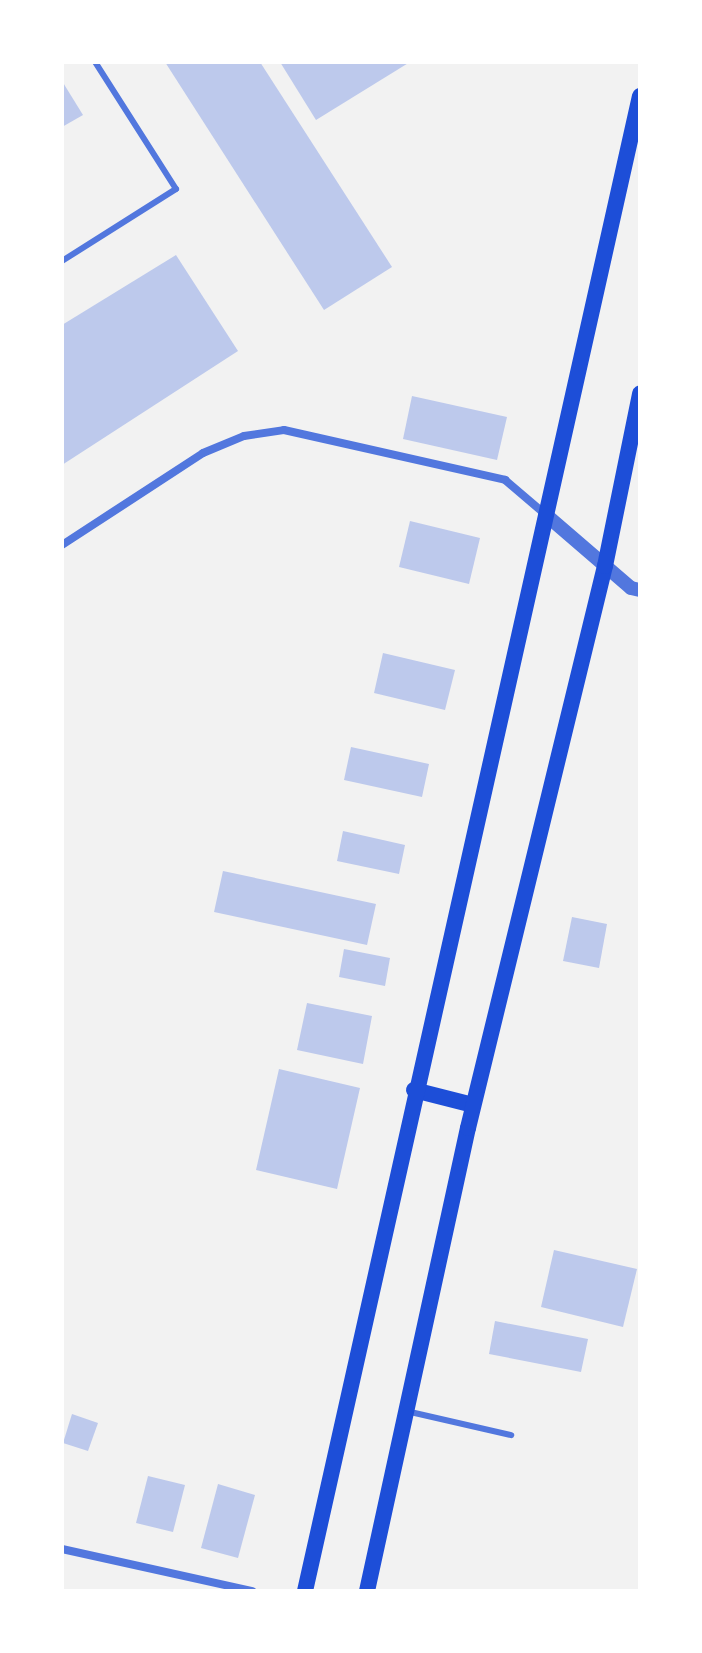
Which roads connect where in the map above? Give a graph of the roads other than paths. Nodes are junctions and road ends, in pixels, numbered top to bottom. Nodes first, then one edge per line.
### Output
1 (95, 62) edge
2 (640, 96) edge
3 (62, 261) edge
4 (640, 394) edge
5 (545, 514) junction
6 (62, 545) edge
7 (605, 566) junction
8 (640, 590) edge
9 (414, 1090) junction
10 (473, 1105) junction
11 (406, 1411) junction
12 (511, 1435) dead end
13 (62, 1549) edge
14 (252, 1591) edge
15 (305, 1591) edge
16 (367, 1591) edge

1 - 3 lane
2 - 5 main road
4 - 7 main road
5 - 6 street
5 - 7 street
5 - 9 main road
7 - 8 street
7 - 10 main road
9 - 10 main road
9 - 15 main road
10 - 11 main road
11 - 12 lane
11 - 16 main road
13 - 14 street

